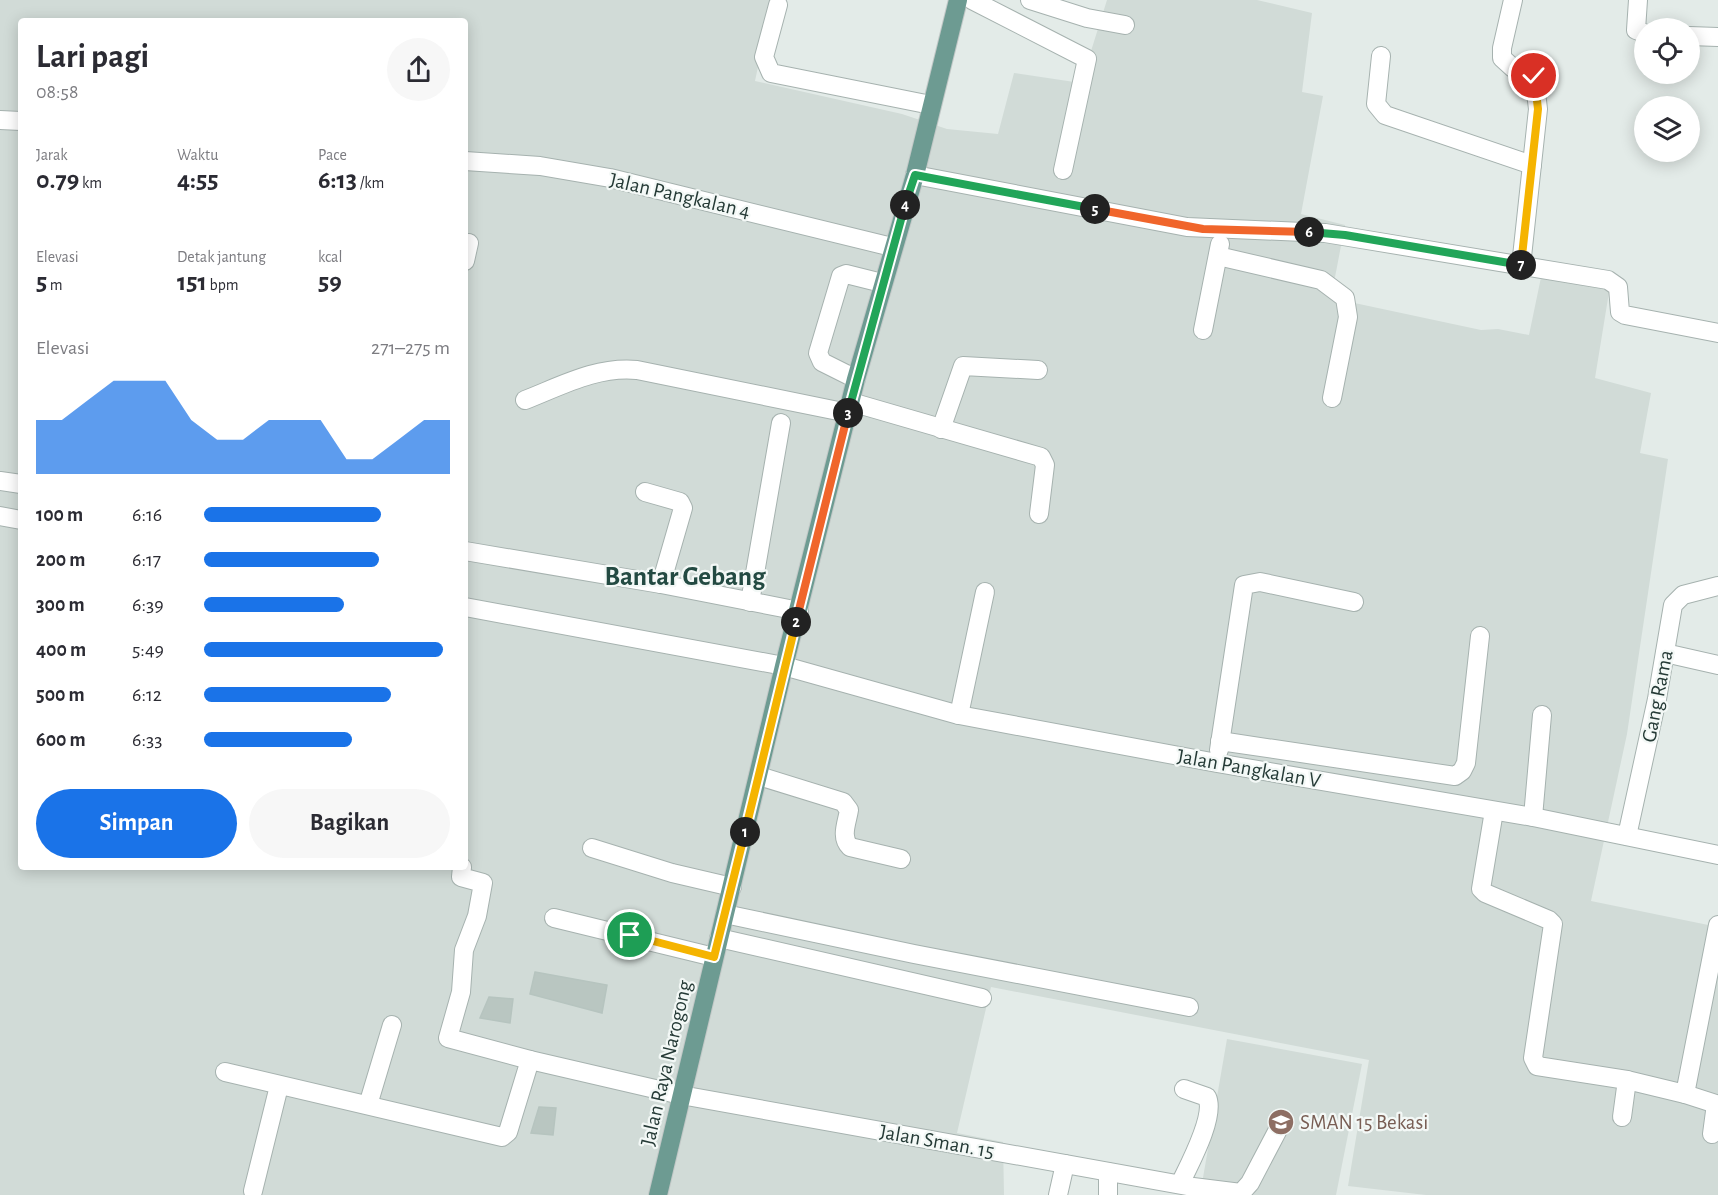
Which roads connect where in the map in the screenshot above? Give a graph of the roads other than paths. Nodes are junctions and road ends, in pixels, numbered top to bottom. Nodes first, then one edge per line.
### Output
1 (958, 0) edge
2 (972, 0) edge
3 (1030, 0) edge
4 (1513, 0) edge
5 (1638, 0) edge
6 (778, 5) dead end
7 (1637, 18) edge
8 (1125, 25) dead end
9 (1700, 36) edge
10 (1718, 37) edge
11 (1381, 56) dead end
12 (931, 105) junction
13 (0, 120) edge
14 (18, 121) edge
15 (468, 161) edge
16 (1532, 165) junction
17 (1064, 170) dead end
18 (915, 175) junction
19 (1223, 230) junction
20 (892, 247) junction
21 (1218, 256) junction
22 (1521, 266) junction
23 (882, 283) junction
24 (1203, 330) dead end
25 (1718, 337) edge
26 (1038, 370) dead end
27 (856, 379) junction
28 (1332, 398) dead end
29 (525, 400) dead end
30 (849, 407) junction
31 (781, 423) dead end
32 (941, 429) junction
33 (0, 481) edge
34 (18, 484) edge
35 (645, 492) dead end
36 (1039, 514) dead end
37 (0, 516) edge
38 (18, 519) edge
39 (468, 552) edge
40 (661, 584) junction
41 (1718, 586) edge
42 (985, 592) dead end
43 (750, 602) junction
44 (1354, 602) dead end
45 (468, 608) edge
46 (799, 611) junction
47 (1480, 636) dead end
48 (1665, 654) junction
49 (1718, 665) edge
50 (784, 666) junction
51 (959, 715) junction
52 (1542, 715) dead end
53 (1220, 741) junction
54 (1217, 763) junction
55 (759, 776) junction
56 (1494, 811) junction
57 (1533, 817) junction
58 (1627, 836) junction
59 (592, 848) dead end
60 (1718, 855) edge
61 (901, 859) dead end
62 (462, 870) edge
63 (732, 887) junction
64 (725, 914) junction
65 (554, 918) dead end
66 (1718, 925) edge
67 (719, 938) junction
68 (714, 957) junction
69 (982, 998) dead end
70 (1189, 1007) dead end
71 (392, 1025) dead end
72 (530, 1060) junction
73 (225, 1072) dead end
74 (1627, 1080) junction
75 (279, 1086) junction
76 (1184, 1089) dead end
77 (1684, 1094) junction
78 (681, 1095) junction
79 (368, 1105) junction
80 (1622, 1117) dead end
81 (1282, 1122) dead end
82 (1712, 1134) dead end
83 (1065, 1164) junction
84 (1108, 1172) junction
85 (1188, 1189) edge
86 (253, 1191) dead end
87 (658, 1195) edge
88 (1058, 1195) edge
89 (1108, 1195) edge

1 - 12 main road, Jalan Raya Narogong
2 - 17 street
3 - 8 street
4 - 16 street
5 - 7 street
6 - 12 street
9 - 10 street
11 - 16 street
12 - 18 main road, Jalan Raya Narogong
13 - 14 street
15 - 20 street, Jalan Pangkalan 4
16 - 22 street
18 - 19 street
18 - 20 main road, Jalan Raya Narogong
19 - 21 street
19 - 22 street
20 - 23 main road, Jalan Raya Narogong
21 - 24 street
21 - 28 street
22 - 25 street
23 - 27 main road, Jalan Raya Narogong
23 - 27 street
26 - 32 street
27 - 30 main road, Jalan Raya Narogong
29 - 30 street
30 - 32 street
30 - 46 main road, Jalan Raya Narogong
31 - 43 street
32 - 36 street
33 - 34 street
35 - 40 street
37 - 38 street
39 - 40 street
40 - 43 street
41 - 48 street, Gang Rama
42 - 51 street
43 - 46 street
44 - 53 street
45 - 50 street, Jalan Pangkalan V
46 - 50 main road, Jalan Raya Narogong
47 - 53 street
48 - 49 street
48 - 58 street, Gang Rama
50 - 51 street, Jalan Pangkalan V
50 - 55 main road, Jalan Raya Narogong
51 - 54 street, Jalan Pangkalan V
52 - 57 street
53 - 54 street
54 - 56 street, Jalan Pangkalan V
55 - 61 street
55 - 63 main road, Jalan Raya Narogong
56 - 57 street, Jalan Pangkalan V
56 - 74 street
57 - 58 street, Jalan Pangkalan V
58 - 60 street, Jalan Pangkalan V
59 - 63 street
62 - 72 street, Jalan Sman. 15
63 - 64 main road, Jalan Raya Narogong
64 - 67 main road, Jalan Raya Narogong
64 - 70 street
65 - 68 street
66 - 77 street
67 - 68 main road, Jalan Raya Narogong
67 - 69 street
68 - 78 main road, Jalan Raya Narogong
71 - 79 street
72 - 78 street, Jalan Sman. 15
72 - 79 street
73 - 75 street
74 - 77 street
74 - 80 street
75 - 79 street
75 - 86 street
76 - 85 street
77 - 82 street
78 - 83 street, Jalan Sman. 15
78 - 87 main road, Jalan Raya Narogong
81 - 85 street, Jalan Sman. 15
83 - 84 street, Jalan Sman. 15
83 - 88 street
84 - 85 street, Jalan Sman. 15
84 - 89 street

